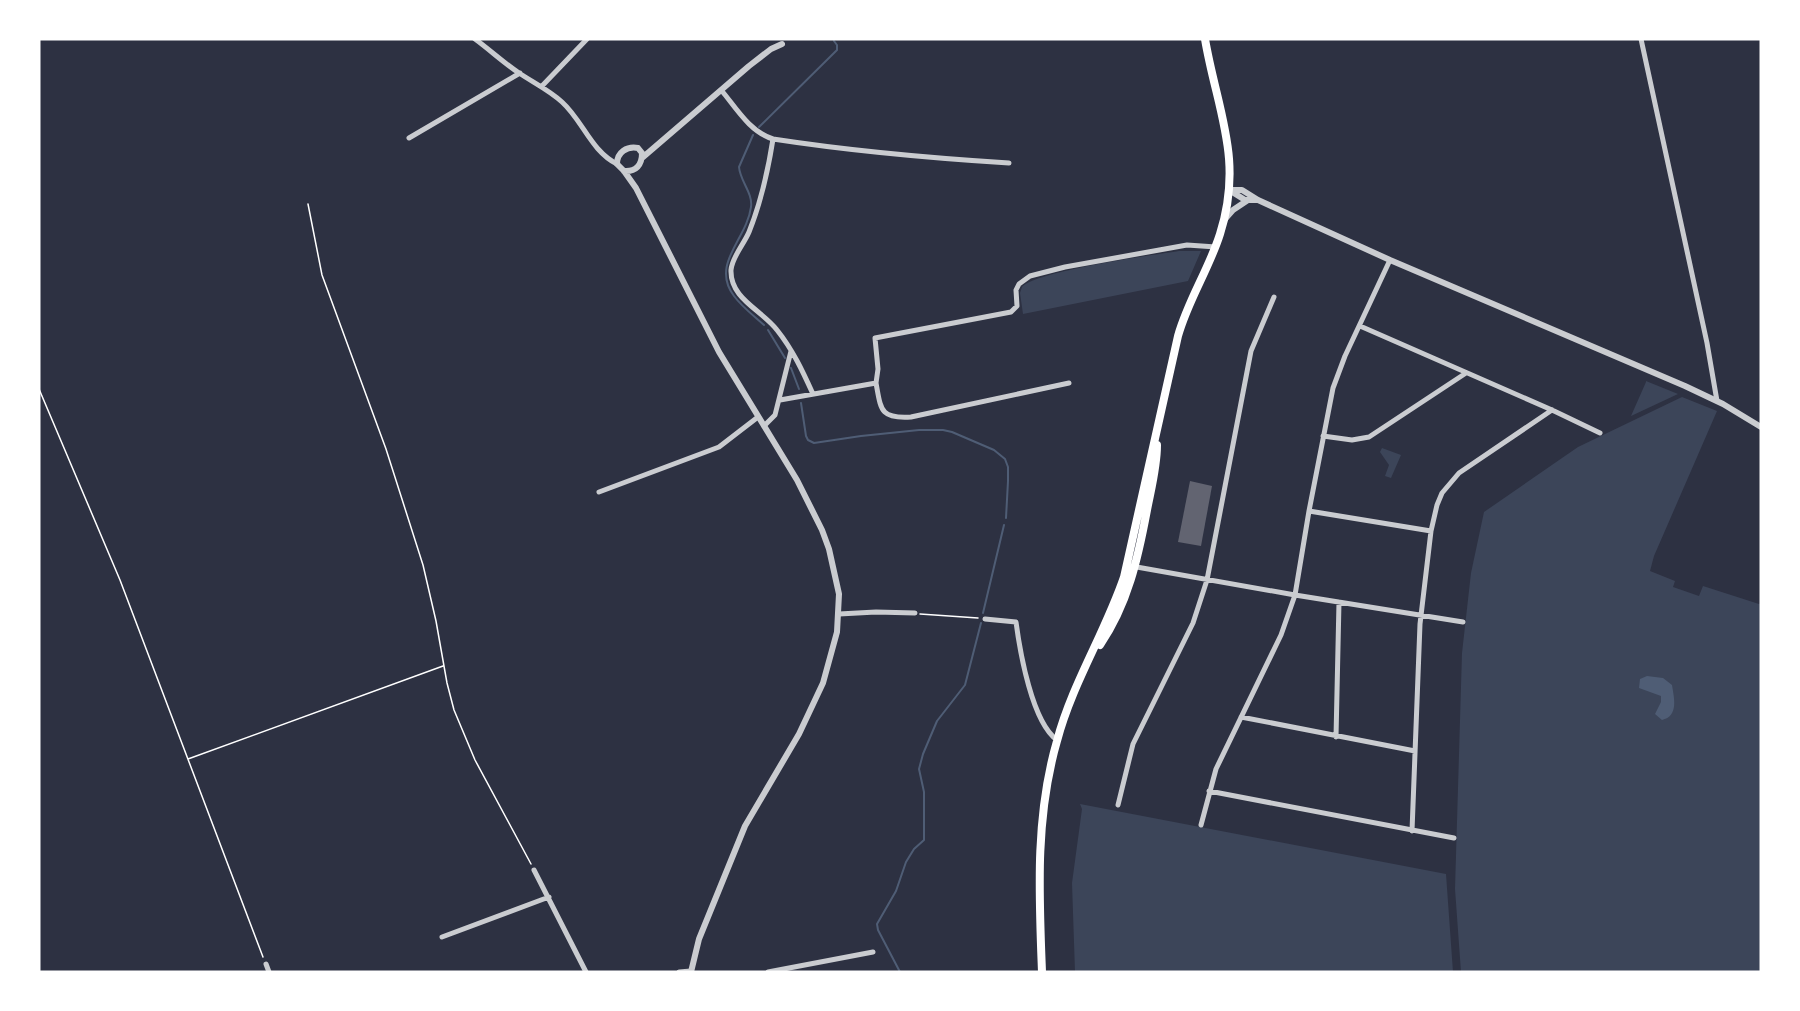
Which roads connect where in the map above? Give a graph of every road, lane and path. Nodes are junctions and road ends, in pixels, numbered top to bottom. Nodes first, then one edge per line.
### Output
1 (475, 39) edge
2 (587, 39) edge
3 (1641, 39) edge
4 (1205, 40) edge
5 (779, 42) edge
6 (520, 73) junction
7 (542, 86) junction
8 (722, 91) junction
9 (409, 138) dead end
10 (773, 139) junction
11 (658, 143) junction
12 (640, 150) junction
13 (642, 158) junction
14 (1009, 163) dead end
15 (617, 164) junction
16 (637, 168) junction
17 (624, 171) junction
18 (636, 188) junction
19 (1229, 190) junction
20 (1258, 200) junction
21 (1248, 201) junction
22 (308, 204) dead end
23 (1224, 220) junction
24 (1216, 247) junction
25 (1390, 260) junction
26 (1274, 297) dead end
27 (1360, 326) junction
28 (791, 351) junction
29 (1466, 372) junction
30 (876, 382) junction
31 (1069, 384) dead end
32 (39, 389) edge
33 (813, 394) junction
34 (780, 400) junction
35 (1717, 401) junction
36 (1552, 410) junction
37 (758, 417) junction
38 (764, 426) junction
39 (1761, 427) edge
40 (1600, 433) dead end
41 (1323, 436) junction
42 (599, 492) dead end
43 (1309, 511) junction
44 (1431, 531) junction
45 (1131, 566) junction
46 (1207, 580) junction
47 (1295, 595) junction
48 (1339, 602) junction
49 (915, 613) joint
50 (839, 614) junction
51 (1421, 615) junction
52 (985, 619) joint
53 (1463, 622) dead end
54 (444, 665) junction
55 (1240, 717) junction
56 (1336, 736) junction
57 (1057, 740) junction
58 (1415, 752) junction
59 (187, 760) junction
60 (1209, 791) junction
61 (1118, 805) dead end
62 (1201, 825) dead end
63 (1412, 831) junction
64 (1454, 838) dead end
65 (534, 870) joint
66 (549, 897) junction
67 (442, 937) dead end
68 (873, 952) dead end
69 (266, 964) joint
70 (691, 971) edge
71 (269, 972) edge
72 (586, 972) edge
73 (680, 972) edge
74 (768, 972) edge
75 (1042, 972) edge

1 - 6 street
2 - 7 street
3 - 35 street
4 - 19 main road
5 - 8 street
6 - 7 street
6 - 9 street
7 - 15 street
8 - 10 street
8 - 11 street
10 - 14 street
10 - 28 street
11 - 12 street
11 - 13 street
12 - 13 street
12 - 15 street
13 - 16 street
15 - 17 street
16 - 17 street
16 - 18 street
17 - 18 street
18 - 37 street
19 - 20 street
19 - 21 street
19 - 23 main road
20 - 21 street
20 - 25 street
21 - 23 street
22 - 54 path
23 - 24 main road
24 - 30 street
24 - 45 main road
25 - 27 street
25 - 35 street
26 - 46 street
27 - 29 street
27 - 41 street
28 - 33 street
28 - 34 street
29 - 36 street
29 - 41 street
30 - 31 street
30 - 33 street
32 - 59 path
33 - 34 street
34 - 38 street
35 - 39 street
36 - 40 street
36 - 44 street
37 - 38 street
37 - 42 street
38 - 50 street
41 - 43 street
43 - 44 street
43 - 47 street
44 - 51 street
45 - 46 street
45 - 57 main road
46 - 47 street
46 - 61 street
47 - 48 street
47 - 55 street
48 - 51 street
48 - 56 street
49 - 50 street
49 - 52 path
50 - 70 street
51 - 53 street
51 - 58 street
52 - 57 street
54 - 59 path
54 - 65 path
55 - 56 street
55 - 60 street
56 - 58 street
57 - 75 main road
58 - 63 street
59 - 69 path
60 - 62 street
60 - 63 street
63 - 64 street
65 - 66 street
66 - 67 street
66 - 72 street
68 - 74 street
69 - 71 street
70 - 73 street

